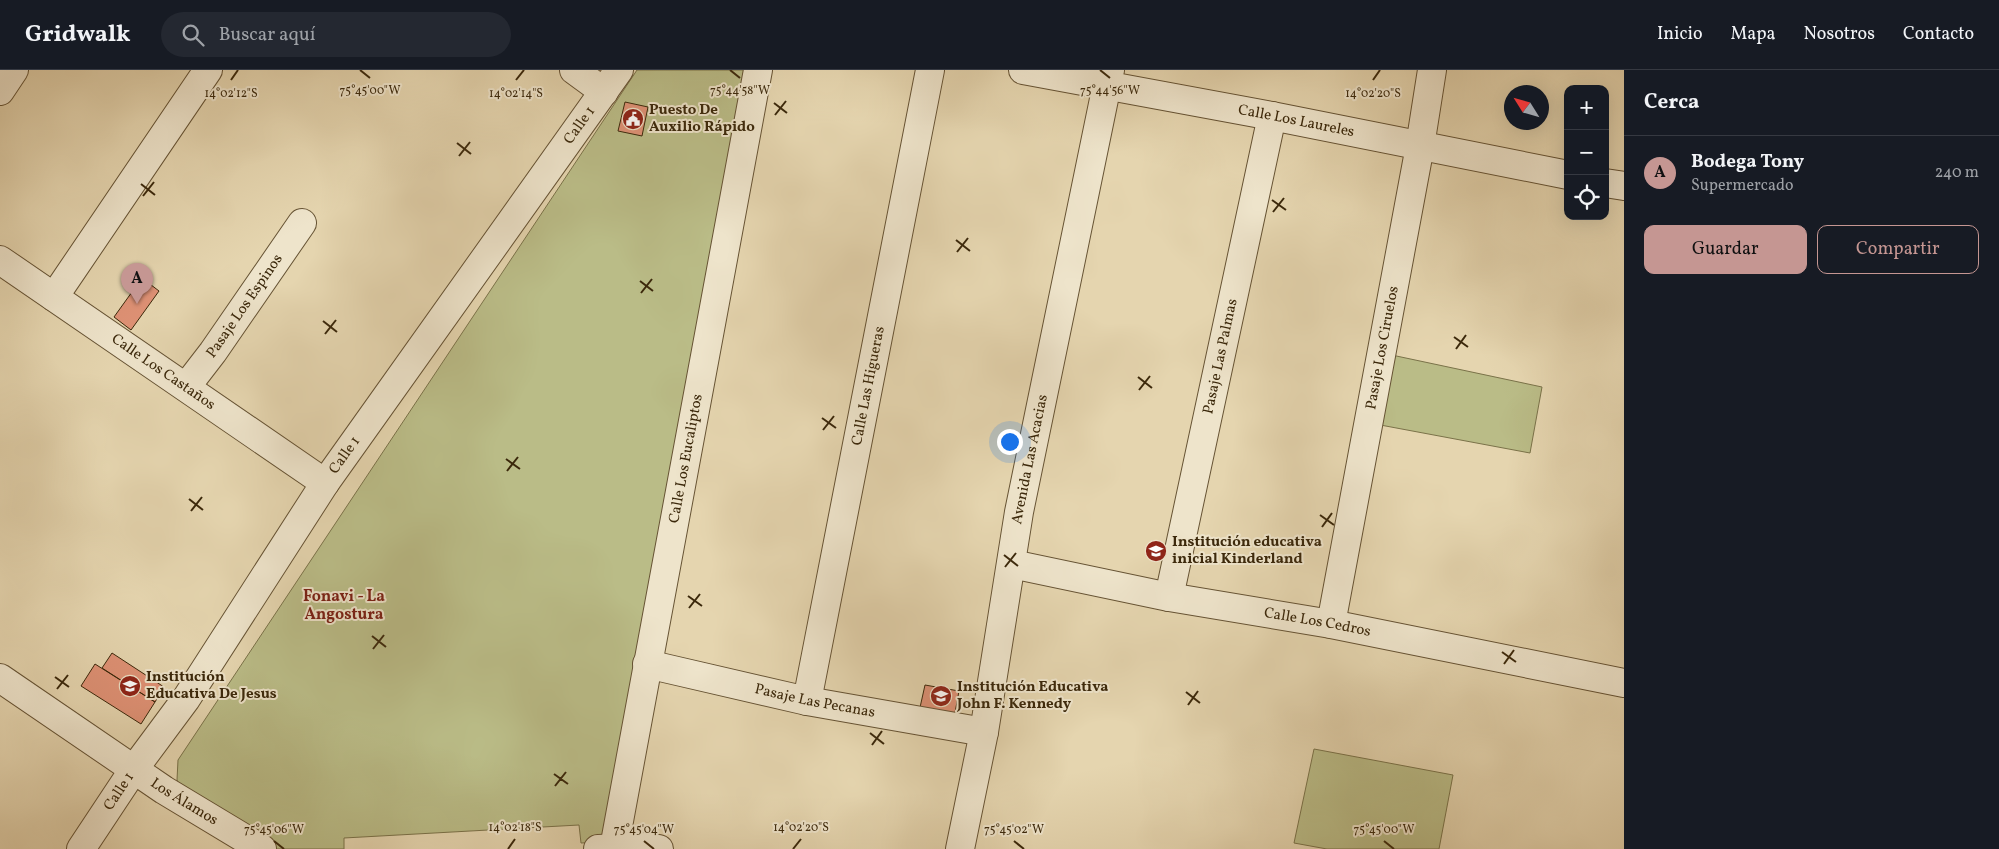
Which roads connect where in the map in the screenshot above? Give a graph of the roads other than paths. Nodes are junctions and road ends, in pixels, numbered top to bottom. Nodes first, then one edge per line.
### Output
1 (14, 70) edge
2 (208, 70) edge
3 (574, 70) edge
4 (758, 70) edge
5 (930, 70) edge
6 (1022, 70) edge
7 (1432, 70) edge
8 (1108, 78) edge
9 (612, 81) edge
10 (0, 90) edge
11 (1272, 116) junction
12 (1420, 146) junction
13 (1564, 174) edge
14 (1609, 184) edge
15 (1624, 186) edge
16 (302, 223) dead end
17 (0, 260) edge
18 (54, 297) junction
19 (186, 387) junction
20 (325, 483) junction
21 (1012, 564) junction
22 (1169, 597) junction
23 (1332, 624) junction
24 (647, 664) junction
25 (0, 679) edge
26 (1624, 683) edge
27 (807, 701) junction
28 (984, 732) junction
29 (134, 769) junction
30 (606, 848) edge
31 (81, 849) edge
32 (262, 849) edge
33 (659, 849) edge
34 (960, 849) edge

1 - 10 street
2 - 18 street
3 - 9 street
4 - 24 street, Calle Los Eucaliptos
5 - 27 street, Calle Las Higueras
6 - 8 street, Calle Los Laureles
7 - 12 street, Pasaje Los Ciruelos
8 - 11 street, Calle Los Laureles
8 - 21 street, Avenida Las Acacias
9 - 20 street, Calle 1
11 - 12 street, Calle Los Laureles
11 - 22 street, Pasaje Las Palmas
12 - 13 street, Calle Los Laureles
12 - 23 street, Pasaje Los Ciruelos
14 - 15 street
16 - 19 street, Pasaje Los Espinos
17 - 18 street, Calle Los Castaños
18 - 19 street, Calle Los Castaños
19 - 20 street, Calle Los Castaños
20 - 29 street, Calle 1
21 - 22 street, Calle Los Cedros
21 - 28 street, Avenida Las Acacias
22 - 23 street, Calle Los Cedros
23 - 26 street, Calle Los Cedros
24 - 27 street, Pasaje Las Pecanas
24 - 30 street, Calle Los Eucaliptos
25 - 29 street, Los Álamos
27 - 28 street, Pasaje Las Pecanas
28 - 34 street, Avenida Las Acacias
29 - 31 street, Calle 1
29 - 32 street, Los Álamos
30 - 33 street

